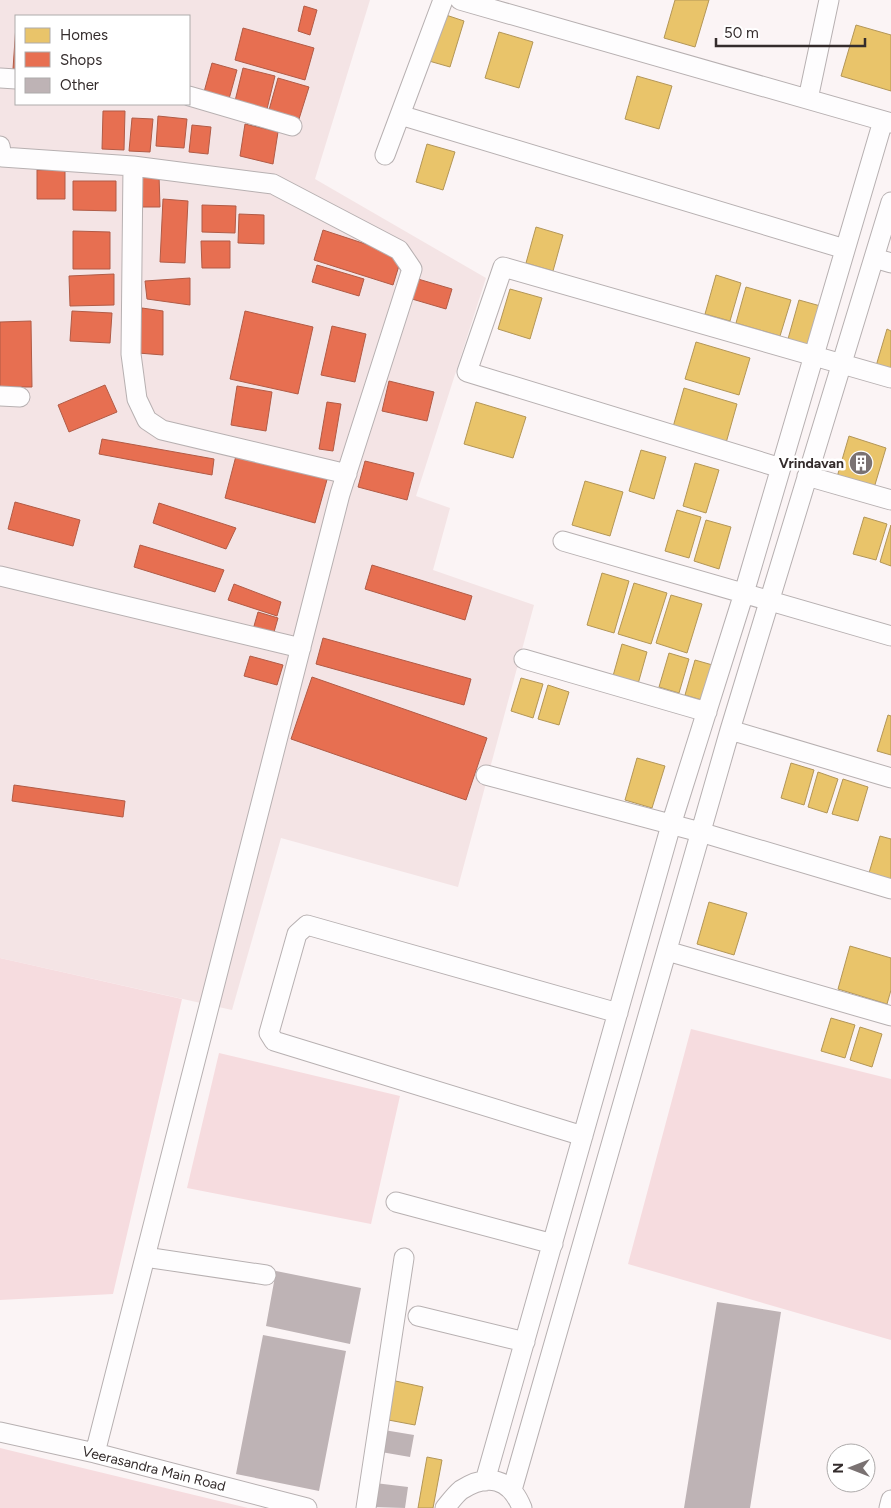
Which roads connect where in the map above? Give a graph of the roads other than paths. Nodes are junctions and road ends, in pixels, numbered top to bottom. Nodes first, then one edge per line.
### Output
1 (443, 0) edge
2 (460, 0) edge
3 (829, 0) edge
4 (0, 78) edge
5 (15, 79) edge
6 (190, 96) edge
7 (808, 99) junction
8 (400, 115) junction
9 (887, 122) edge
10 (292, 126) dead end
11 (0, 146) edge
12 (385, 156) dead end
13 (133, 166) junction
14 (891, 202) edge
15 (845, 249) junction
16 (882, 260) edge
17 (814, 356) junction
18 (841, 363) junction
19 (891, 378) edge
20 (0, 396) edge
21 (20, 397) dead end
22 (781, 468) junction
23 (347, 474) junction
24 (807, 476) junction
25 (891, 500) edge
26 (564, 541) dead end
27 (0, 576) edge
28 (744, 593) junction
29 (768, 601) junction
30 (891, 636) edge
31 (301, 648) junction
32 (524, 659) dead end
33 (707, 712) junction
34 (730, 730) junction
35 (486, 775) dead end
36 (891, 778) edge
37 (671, 825) junction
38 (700, 832) junction
39 (891, 889) edge
40 (667, 951) junction
41 (618, 1013) junction
42 (891, 1016) edge
43 (583, 1136) junction
44 (396, 1202) dead end
45 (553, 1244) junction
46 (145, 1257) junction
47 (404, 1258) dead end
48 (266, 1275) dead end
49 (418, 1316) dead end
50 (522, 1351) junction
51 (547, 1368) junction
52 (0, 1432) edge
53 (95, 1454) junction
54 (485, 1481) junction
55 (512, 1490) junction
56 (891, 1500) edge
57 (307, 1508) edge
58 (366, 1508) edge
59 (445, 1508) edge
60 (522, 1508) edge
61 (889, 1508) edge

1 - 8 street
2 - 7 street
3 - 7 street
4 - 5 street
6 - 10 street
7 - 9 street
8 - 12 street
8 - 15 street
9 - 15 street
11 - 13 street
13 - 23 street
13 - 23 street
14 - 16 street
15 - 17 street
16 - 18 street
17 - 18 street
17 - 22 street
17 - 22 street
18 - 19 street
18 - 24 street
20 - 21 street
22 - 28 street
23 - 31 street
24 - 25 street
24 - 29 street
26 - 28 street
27 - 31 street
28 - 29 street
28 - 33 street
29 - 30 street
29 - 34 street
31 - 46 street
32 - 33 street
33 - 37 street
34 - 36 street
34 - 38 street
35 - 37 street
37 - 38 street
37 - 41 street
38 - 39 street
38 - 40 street
40 - 42 street
40 - 51 street
41 - 43 street
41 - 43 street
43 - 45 street
44 - 45 street
45 - 50 street
46 - 48 street
46 - 53 street
47 - 58 street
49 - 50 street
50 - 51 street
50 - 54 street
51 - 55 street
52 - 53 street, Veerasandra Main Road
53 - 57 street, Veerasandra Main Road
54 - 55 street
54 - 59 street
55 - 60 street
56 - 61 street

